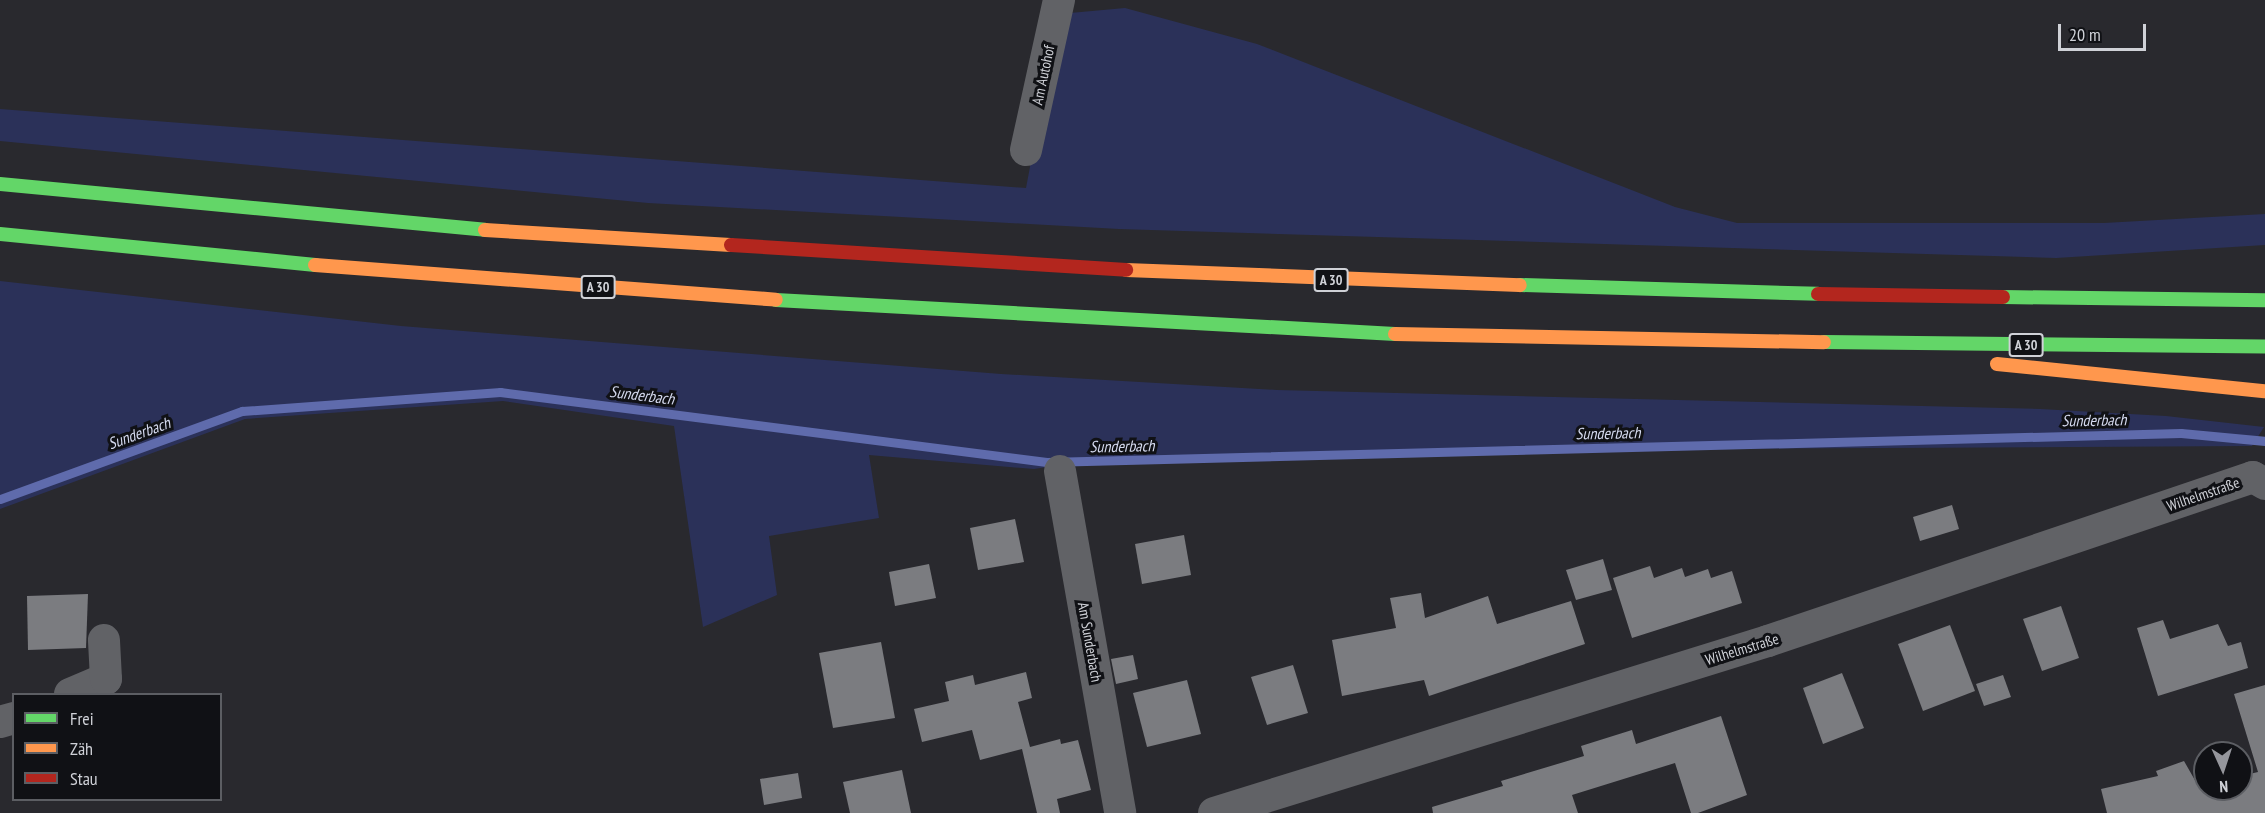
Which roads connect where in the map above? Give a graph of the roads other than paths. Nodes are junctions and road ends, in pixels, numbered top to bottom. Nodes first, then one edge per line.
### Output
1 (1059, 0) edge
2 (1026, 150) dead end
3 (0, 184) edge
4 (0, 234) edge
5 (2265, 300) edge
6 (1786, 343) junction
7 (2265, 347) edge
8 (1950, 359) dead end
9 (1985, 363) dead end
10 (2265, 391) edge
11 (1060, 471) dead end
12 (2265, 484) edge
13 (104, 640) dead end
14 (73, 693) edge
15 (1120, 813) edge
16 (1214, 813) edge

1 - 2 street, Am Autohof
3 - 5 highway, A 30
4 - 6 highway, A 30
6 - 7 highway, A 30
6 - 8 highway
9 - 10 highway
11 - 15 street, Am Sunderbach
12 - 16 street, Wilhelmstraße
13 - 14 street

